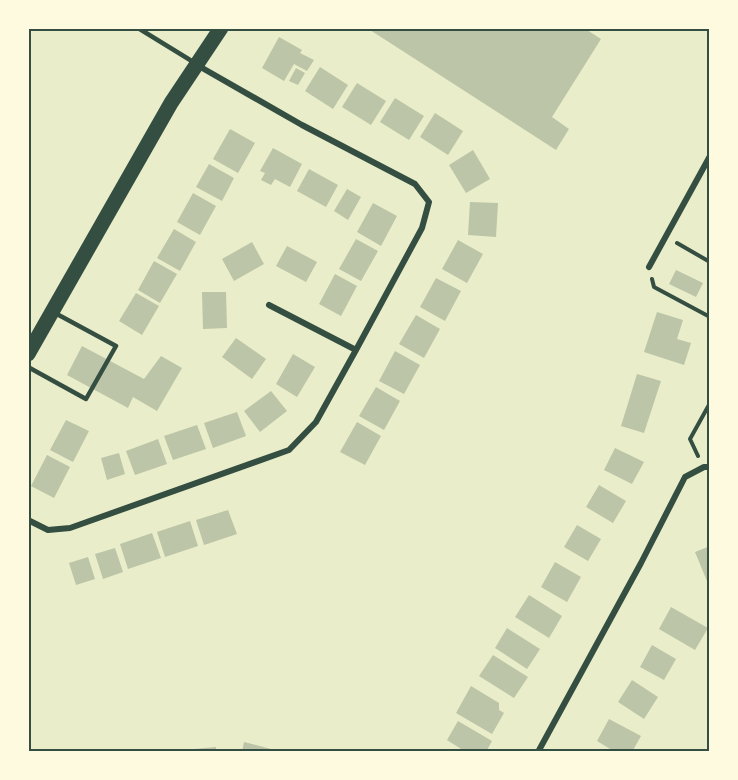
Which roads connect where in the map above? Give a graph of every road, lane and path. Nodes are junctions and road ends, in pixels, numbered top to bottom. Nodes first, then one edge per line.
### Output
1 (138, 28) edge
2 (221, 28) edge
3 (197, 65) junction
4 (710, 156) edge
5 (701, 173) junction
6 (710, 178) edge
7 (665, 237) junction
8 (710, 262) edge
9 (649, 267) joint
10 (269, 305) dead end
11 (52, 311) junction
12 (710, 317) edge
13 (356, 350) junction
14 (28, 354) edge
15 (28, 368) edge
16 (710, 403) edge
17 (707, 467) edge
18 (28, 520) edge
19 (538, 752) edge

1 - 3 lane
2 - 3 main road
3 - 11 main road
3 - 13 street
4 - 5 street
5 - 6 street
5 - 7 street
7 - 8 path
7 - 9 street
9 - 12 path
10 - 13 street
11 - 14 main road
11 - 15 lane
13 - 18 street
16 - 17 path
17 - 19 street

